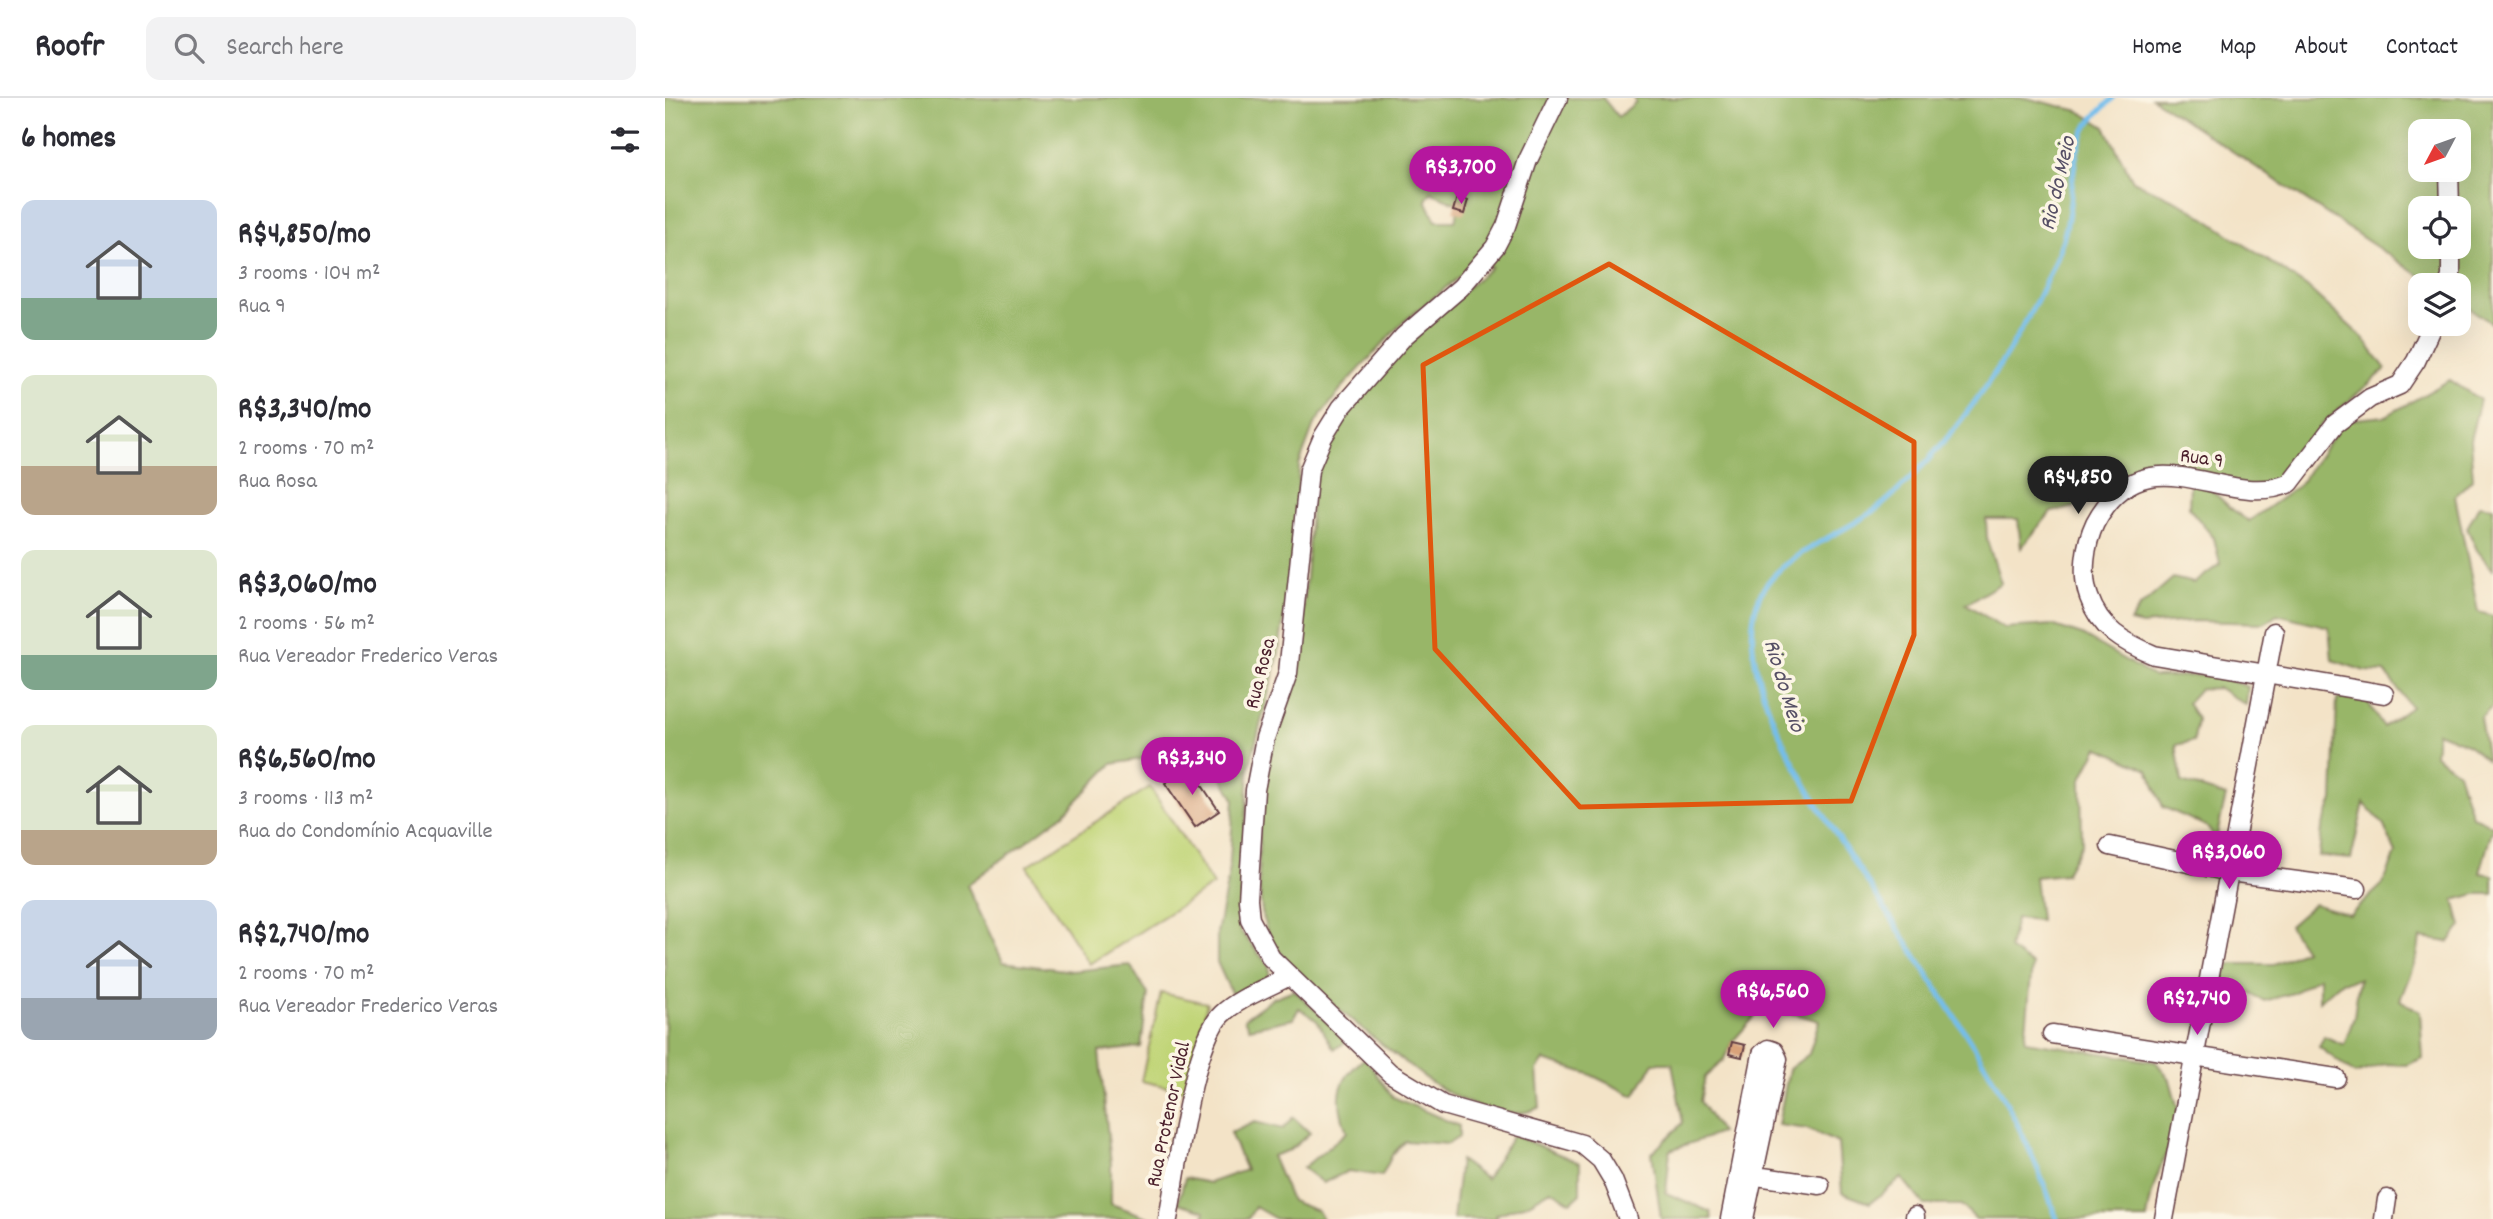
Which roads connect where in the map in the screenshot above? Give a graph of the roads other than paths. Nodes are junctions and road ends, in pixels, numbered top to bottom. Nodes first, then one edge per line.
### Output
1 (1558, 98) edge
2 (2427, 336) edge
3 (2274, 632) dead end
4 (2265, 673) junction
5 (2384, 694) dead end
6 (2110, 845) dead end
7 (2230, 872) junction
8 (2357, 889) dead end
9 (1287, 977) junction
10 (2052, 1034) dead end
11 (2195, 1056) junction
12 (2336, 1078) dead end
13 (1745, 1175) junction
14 (1820, 1185) dead end
15 (2388, 1199) dead end
16 (1168, 1219) edge
17 (1628, 1219) edge
18 (1730, 1219) edge
19 (1745, 1219) edge
20 (2164, 1219) edge
21 (2384, 1219) edge

1 - 9 street, Rua Rosa
2 - 4 street, Rua 9
3 - 4 street
4 - 5 street, Rua 9
4 - 7 street
6 - 7 street
7 - 8 street
7 - 11 street
9 - 16 street, Rua Protenor Vidal
9 - 17 street, Rua Rosa
10 - 11 street
11 - 12 street
11 - 20 street
13 - 13 street
13 - 14 street
13 - 18 street
13 - 19 street
15 - 21 street

